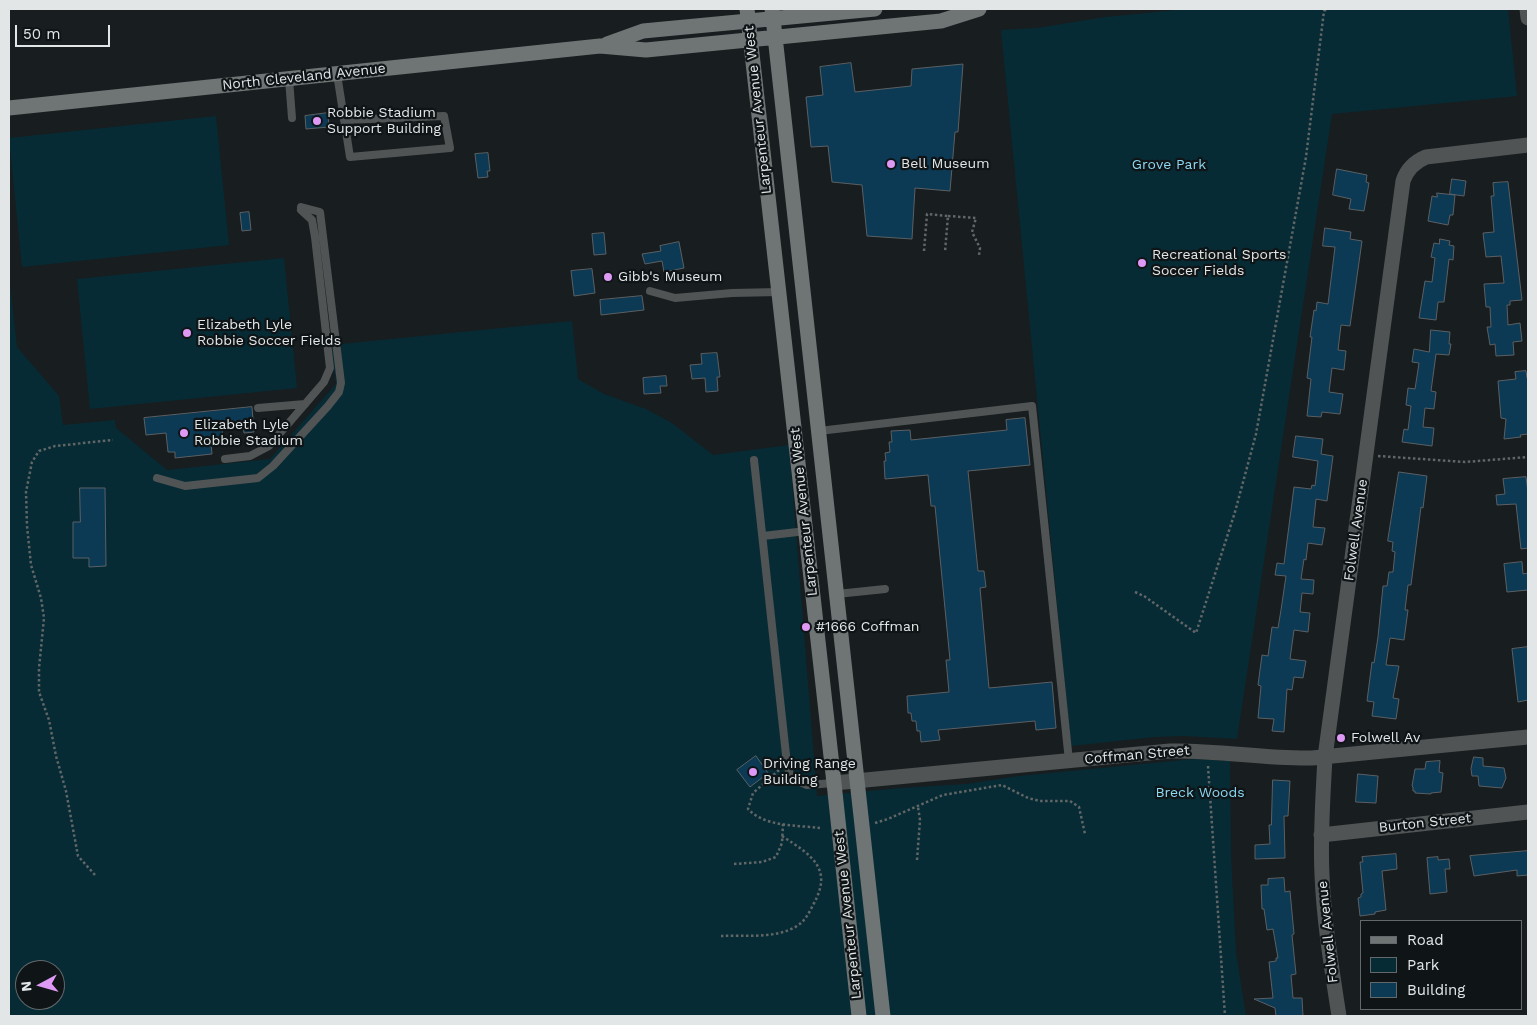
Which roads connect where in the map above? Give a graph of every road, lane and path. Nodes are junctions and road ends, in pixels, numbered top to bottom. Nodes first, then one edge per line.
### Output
1 (875, 9) edge
2 (979, 9) edge
3 (1527, 9) edge
4 (1326, 10) edge
5 (773, 14) edge
6 (747, 15) edge
7 (1528, 18) edge
8 (775, 37) junction
9 (750, 39) junction
10 (600, 46) junction
11 (336, 74) junction
12 (289, 78) junction
13 (9, 108) edge
14 (292, 118) dead end
15 (344, 120) junction
16 (1528, 145) edge
17 (948, 216) junction
18 (924, 251) dead end
19 (945, 252) dead end
20 (979, 255) dead end
21 (650, 291) dead end
22 (779, 292) junction
23 (805, 306) junction
24 (781, 310) junction
25 (305, 404) junction
26 (258, 408) dead end
27 (819, 431) junction
28 (114, 440) dead end
29 (1366, 455) junction
30 (1528, 457) edge
31 (225, 459) dead end
32 (754, 460) dead end
33 (157, 478) dead end
34 (806, 531) junction
35 (763, 536) junction
36 (885, 589) dead end
37 (1136, 592) dead end
38 (838, 594) junction
39 (1528, 737) edge
40 (1207, 751) junction
41 (1325, 757) junction
42 (1069, 761) junction
43 (787, 764) junction
44 (858, 780) junction
45 (834, 783) junction
46 (918, 807) junction
47 (1528, 812) edge
48 (875, 823) dead end
49 (783, 824) junction
50 (820, 828) dead end
51 (1085, 834) dead end
52 (1321, 835) junction
53 (782, 836) junction
54 (917, 860) dead end
55 (734, 864) dead end
56 (95, 875) dead end
57 (721, 936) dead end
58 (859, 1016) edge
59 (884, 1016) edge
60 (1225, 1016) edge
61 (1339, 1016) edge

1 - 5 main road, North Cleveland Avenue
2 - 8 main road, North Cleveland Avenue
3 - 7 street
4 - 37 path
5 - 6 main road, North Cleveland Avenue
5 - 8 main road, Larpenteur Avenue West
6 - 9 main road, Larpenteur Avenue West
6 - 10 main road, North Cleveland Avenue
8 - 9 main road, North Cleveland Avenue
8 - 23 main road, Larpenteur Avenue West
9 - 10 main road, North Cleveland Avenue
9 - 22 main road, Larpenteur Avenue West
10 - 11 main road, North Cleveland Avenue
11 - 12 main road, North Cleveland Avenue
11 - 15 lane
12 - 13 main road, North Cleveland Avenue
12 - 14 lane
15 - 15 lane
16 - 29 street, Folwell Avenue
17 - 18 path
17 - 19 path
17 - 20 path
21 - 22 lane
22 - 24 main road, Larpenteur Avenue West
23 - 24 main road
23 - 27 main road, Larpenteur Avenue West
24 - 34 main road, Larpenteur Avenue West
25 - 26 lane
25 - 31 lane
25 - 33 lane
27 - 38 main road, Larpenteur Avenue West
27 - 42 lane
28 - 56 path
29 - 30 path
29 - 41 street, Folwell Avenue
32 - 35 lane
34 - 35 lane
34 - 45 main road, Larpenteur Avenue West
35 - 43 lane
36 - 38 lane
38 - 44 main road, Larpenteur Avenue West
39 - 41 street, Coffman Street
40 - 41 street, Coffman Street
40 - 42 street, Coffman Street
40 - 60 path
41 - 52 street, Folwell Avenue
42 - 44 street, Coffman Street
43 - 45 lane
43 - 49 path
44 - 45 street, Coffman Street
44 - 59 main road, Larpenteur Avenue West
45 - 58 main road, Larpenteur Avenue West
46 - 48 path
46 - 51 path
46 - 54 path
47 - 52 street, Burton Street
49 - 50 path
49 - 53 path
52 - 61 street, Folwell Avenue
53 - 55 path
53 - 57 path

